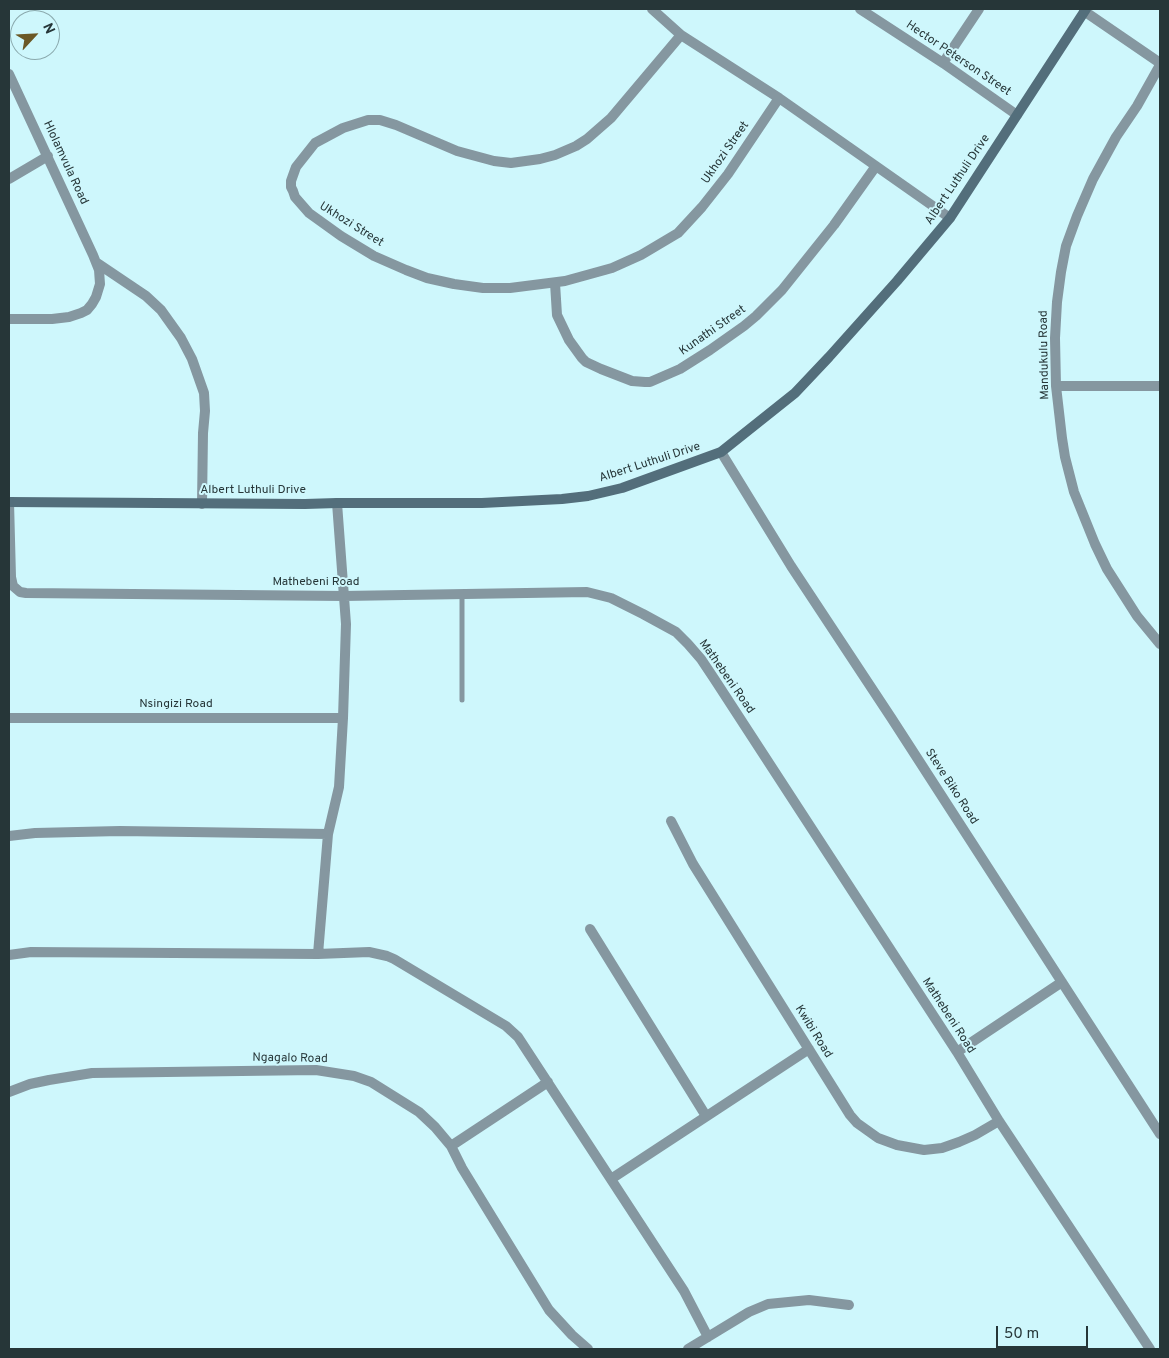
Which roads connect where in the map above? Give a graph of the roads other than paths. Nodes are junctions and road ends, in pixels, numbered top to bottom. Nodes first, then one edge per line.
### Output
1 (652, 9) edge
2 (860, 9) edge
3 (979, 9) edge
4 (1085, 10) edge
5 (681, 35) junction
6 (943, 63) junction
7 (1160, 64) edge
8 (9, 74) edge
9 (779, 98) junction
10 (1017, 115) junction
11 (48, 156) junction
12 (876, 166) junction
13 (9, 179) edge
14 (950, 218) junction
15 (97, 264) junction
16 (554, 283) junction
17 (9, 319) edge
18 (1056, 386) junction
19 (1160, 386) edge
20 (721, 452) junction
21 (9, 502) edge
22 (337, 503) junction
23 (202, 504) junction
24 (462, 594) junction
25 (344, 596) junction
26 (1160, 644) edge
27 (462, 700) dead end
28 (9, 718) edge
29 (343, 718) junction
30 (671, 821) dead end
31 (328, 834) junction
32 (9, 836) edge
33 (590, 929) dead end
34 (318, 954) junction
35 (9, 955) edge
36 (1062, 982) junction
37 (809, 1049) junction
38 (957, 1052) junction
39 (548, 1082) junction
40 (9, 1092) edge
41 (706, 1116) junction
42 (999, 1121) junction
43 (1160, 1134) edge
44 (451, 1146) junction
45 (611, 1178) junction
46 (849, 1305) dead end
47 (708, 1337) junction
48 (588, 1349) edge
49 (688, 1349) edge
50 (1150, 1349) edge

1 - 5 street
2 - 6 street, Hector Peterson Street
3 - 6 street
4 - 7 street
4 - 10 street, Albert Luthuli Drive
5 - 9 street
5 - 16 street, Ukhozi Street
6 - 10 street, Hector Peterson Street
7 - 18 street, Mandukulu Road
8 - 11 street, Hlolamvula Road
9 - 12 street
9 - 16 street, Ukhozi Street
10 - 14 street, Albert Luthuli Drive
11 - 13 street
11 - 15 street, Hlolamvula Road
12 - 14 street
12 - 16 street, Kunathi Street
14 - 20 street, Albert Luthuli Drive
15 - 17 street
15 - 23 street
18 - 19 street
18 - 26 street, Mandukulu Road
20 - 22 street, Albert Luthuli Drive
20 - 36 street, Steve Biko Road
21 - 23 street, Albert Luthuli Drive
21 - 25 street, Mathebeni Road
22 - 23 street, Albert Luthuli Drive
22 - 25 street
24 - 25 street, Mathebeni Road
24 - 27 lane
24 - 38 street, Mathebeni Road
25 - 29 street
28 - 29 street, Nsingizi Road
29 - 31 street
30 - 37 street, Kwibi Road
31 - 32 street
31 - 34 street
33 - 41 street
34 - 35 street
34 - 39 street
36 - 38 street
36 - 43 street, Steve Biko Road
37 - 41 street
37 - 42 street, Kwibi Road
38 - 42 street, Mathebeni Road
39 - 44 street
39 - 45 street
40 - 44 street, Ngagalo Road
41 - 45 street
42 - 50 street, Mathebeni Road
44 - 48 street, Ngagalo Road
45 - 47 street
46 - 47 street
47 - 49 street

